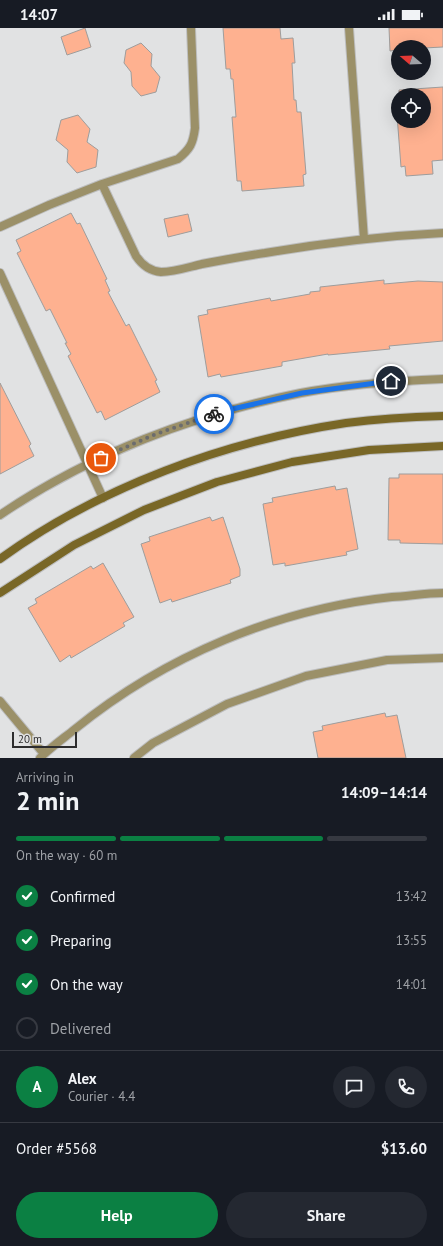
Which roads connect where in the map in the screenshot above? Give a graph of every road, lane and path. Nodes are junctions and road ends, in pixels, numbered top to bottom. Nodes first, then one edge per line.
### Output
1 (191, 28) edge
2 (349, 28) edge
3 (102, 184) junction
4 (0, 227) edge
5 (443, 233) edge
6 (364, 239) junction
7 (0, 273) edge
8 (443, 379) edge
9 (443, 416) edge
10 (443, 446) edge
11 (87, 464) junction
12 (103, 498) junction
13 (0, 515) edge
14 (0, 559) edge
15 (0, 594) edge
16 (443, 594) edge
17 (443, 658) edge
18 (0, 701) edge
19 (42, 756) edge
20 (134, 758) edge

1 - 3 street
2 - 6 street
3 - 4 street
3 - 6 street
5 - 6 street
7 - 11 street
8 - 11 street
9 - 12 street
10 - 15 street
11 - 12 street
11 - 13 street
12 - 14 street
16 - 19 street
17 - 20 street
18 - 19 street

